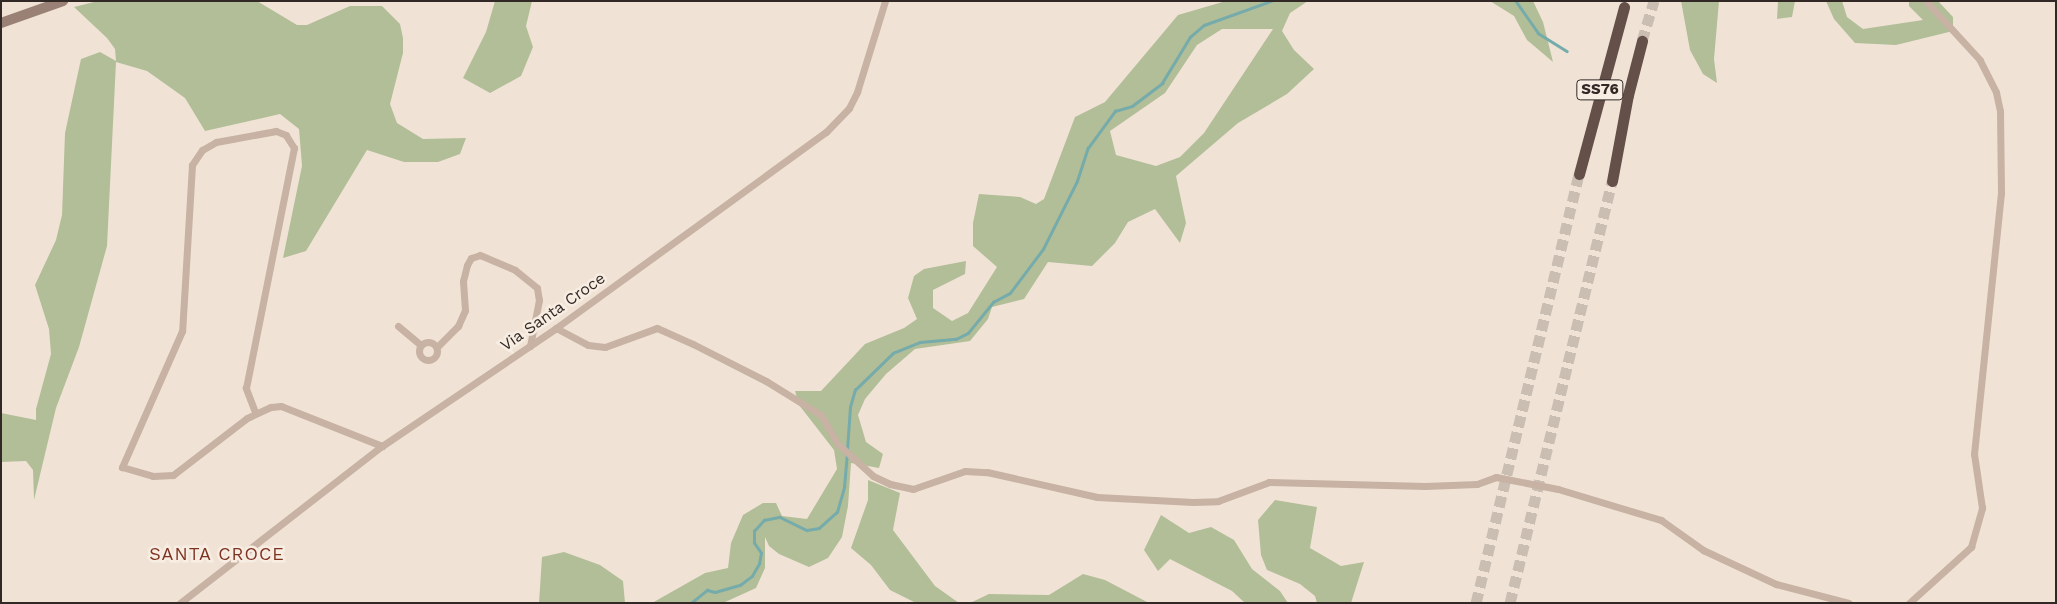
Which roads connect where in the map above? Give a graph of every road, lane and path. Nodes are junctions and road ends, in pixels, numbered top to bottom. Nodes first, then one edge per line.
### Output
1 (63, 1) edge
2 (885, 1) edge
3 (1926, 1) edge
4 (1624, 7) dead end
5 (1, 23) edge
6 (1642, 41) tunnel mouth
7 (1578, 174) tunnel mouth
8 (1612, 181) tunnel mouth
9 (398, 326) dead end
10 (556, 328) junction
11 (421, 345) junction
12 (530, 346) junction
13 (436, 347) junction
14 (255, 412) junction
15 (370, 441) junction
16 (382, 446) junction
17 (372, 454) junction
18 (180, 603) edge
19 (1849, 603) edge
20 (1909, 603) edge

1 - 5 main road
2 - 10 street, Via Santa Croce
3 - 20 street
4 - 7 highway, SS76
6 - 8 highway, SS76
9 - 11 street
10 - 12 street, Via Santa Croce
10 - 19 street
11 - 13 street
11 - 13 street
12 - 13 street
12 - 16 street, Via Santa Croce
14 - 14 street
14 - 15 street
15 - 16 street
15 - 17 street
16 - 17 street, Via Santa Croce
17 - 18 street, Via Santa Croce

